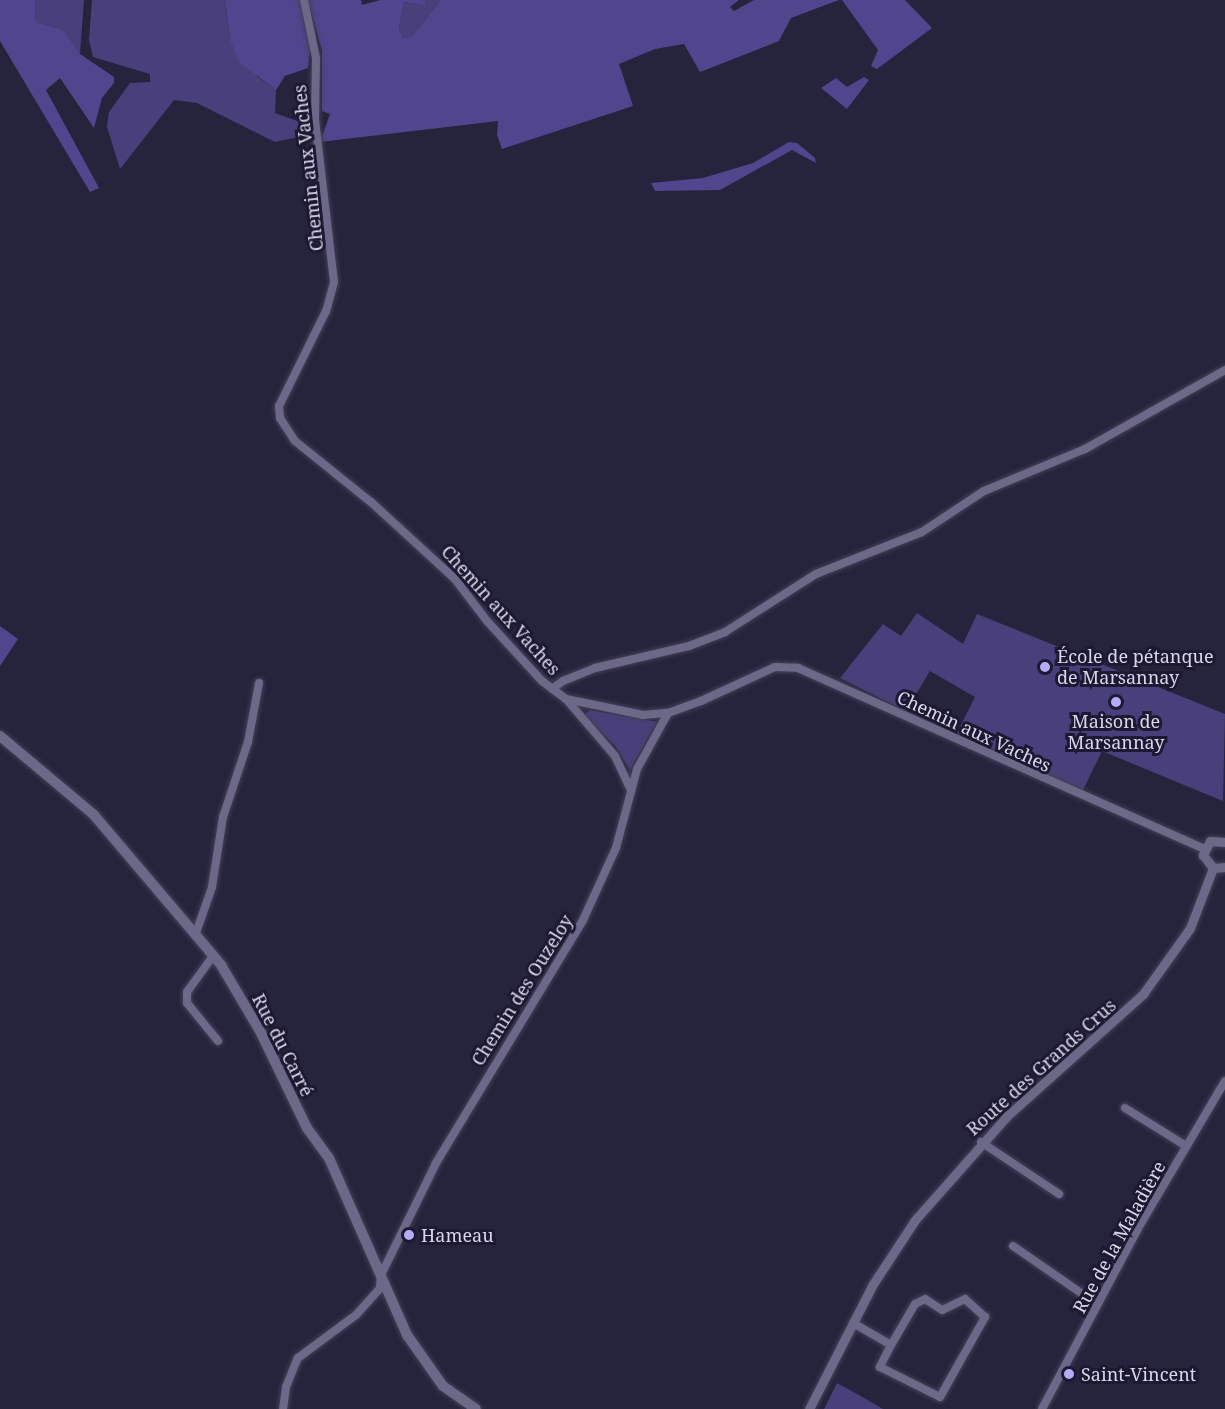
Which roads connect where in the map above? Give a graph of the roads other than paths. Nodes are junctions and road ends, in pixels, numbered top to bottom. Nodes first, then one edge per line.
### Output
1 (304, 0) edge
2 (1225, 370) edge
3 (259, 683) dead end
4 (552, 689) junction
5 (566, 699) junction
6 (668, 713) junction
7 (0, 736) edge
8 (632, 792) junction
9 (1224, 839) edge
10 (1204, 849) junction
11 (1225, 867) edge
12 (1213, 868) junction
13 (196, 933) junction
14 (213, 956) junction
15 (218, 1041) dead end
16 (1225, 1081) edge
17 (1125, 1108) dead end
18 (981, 1142) junction
19 (1186, 1146) junction
20 (1059, 1194) dead end
21 (1013, 1246) dead end
22 (381, 1275) junction
23 (1097, 1304) junction
24 (853, 1323) junction
25 (891, 1345) junction
26 (283, 1409) edge
27 (476, 1409) edge
28 (809, 1409) edge
29 (1042, 1409) edge

1 - 4 street, Chemin aux Vaches
2 - 4 street
3 - 13 street
4 - 5 street, Chemin aux Vaches
5 - 6 street, Chemin aux Vaches
5 - 8 street
6 - 8 street, Chemin des Ouzeloy
6 - 10 street, Chemin aux Vaches
7 - 13 main road, Rue du Carré
8 - 22 street, Chemin des Ouzeloy
9 - 10 street
10 - 12 street
11 - 12 street
12 - 18 street, Route des Grands Crus
13 - 14 main road, Rue du Carré
14 - 15 street
14 - 22 main road, Rue du Carré
16 - 19 street, Rue de la Maladière
17 - 19 street
18 - 20 street
18 - 24 street, Route des Grands Crus
19 - 23 street, Rue de la Maladière
21 - 23 street
22 - 26 street, Chemin des Ouzeloy
22 - 27 main road, Rue du Carré
23 - 29 street, Rue de la Maladière
24 - 25 street
24 - 28 street, Route des Grands Crus
25 - 25 street

